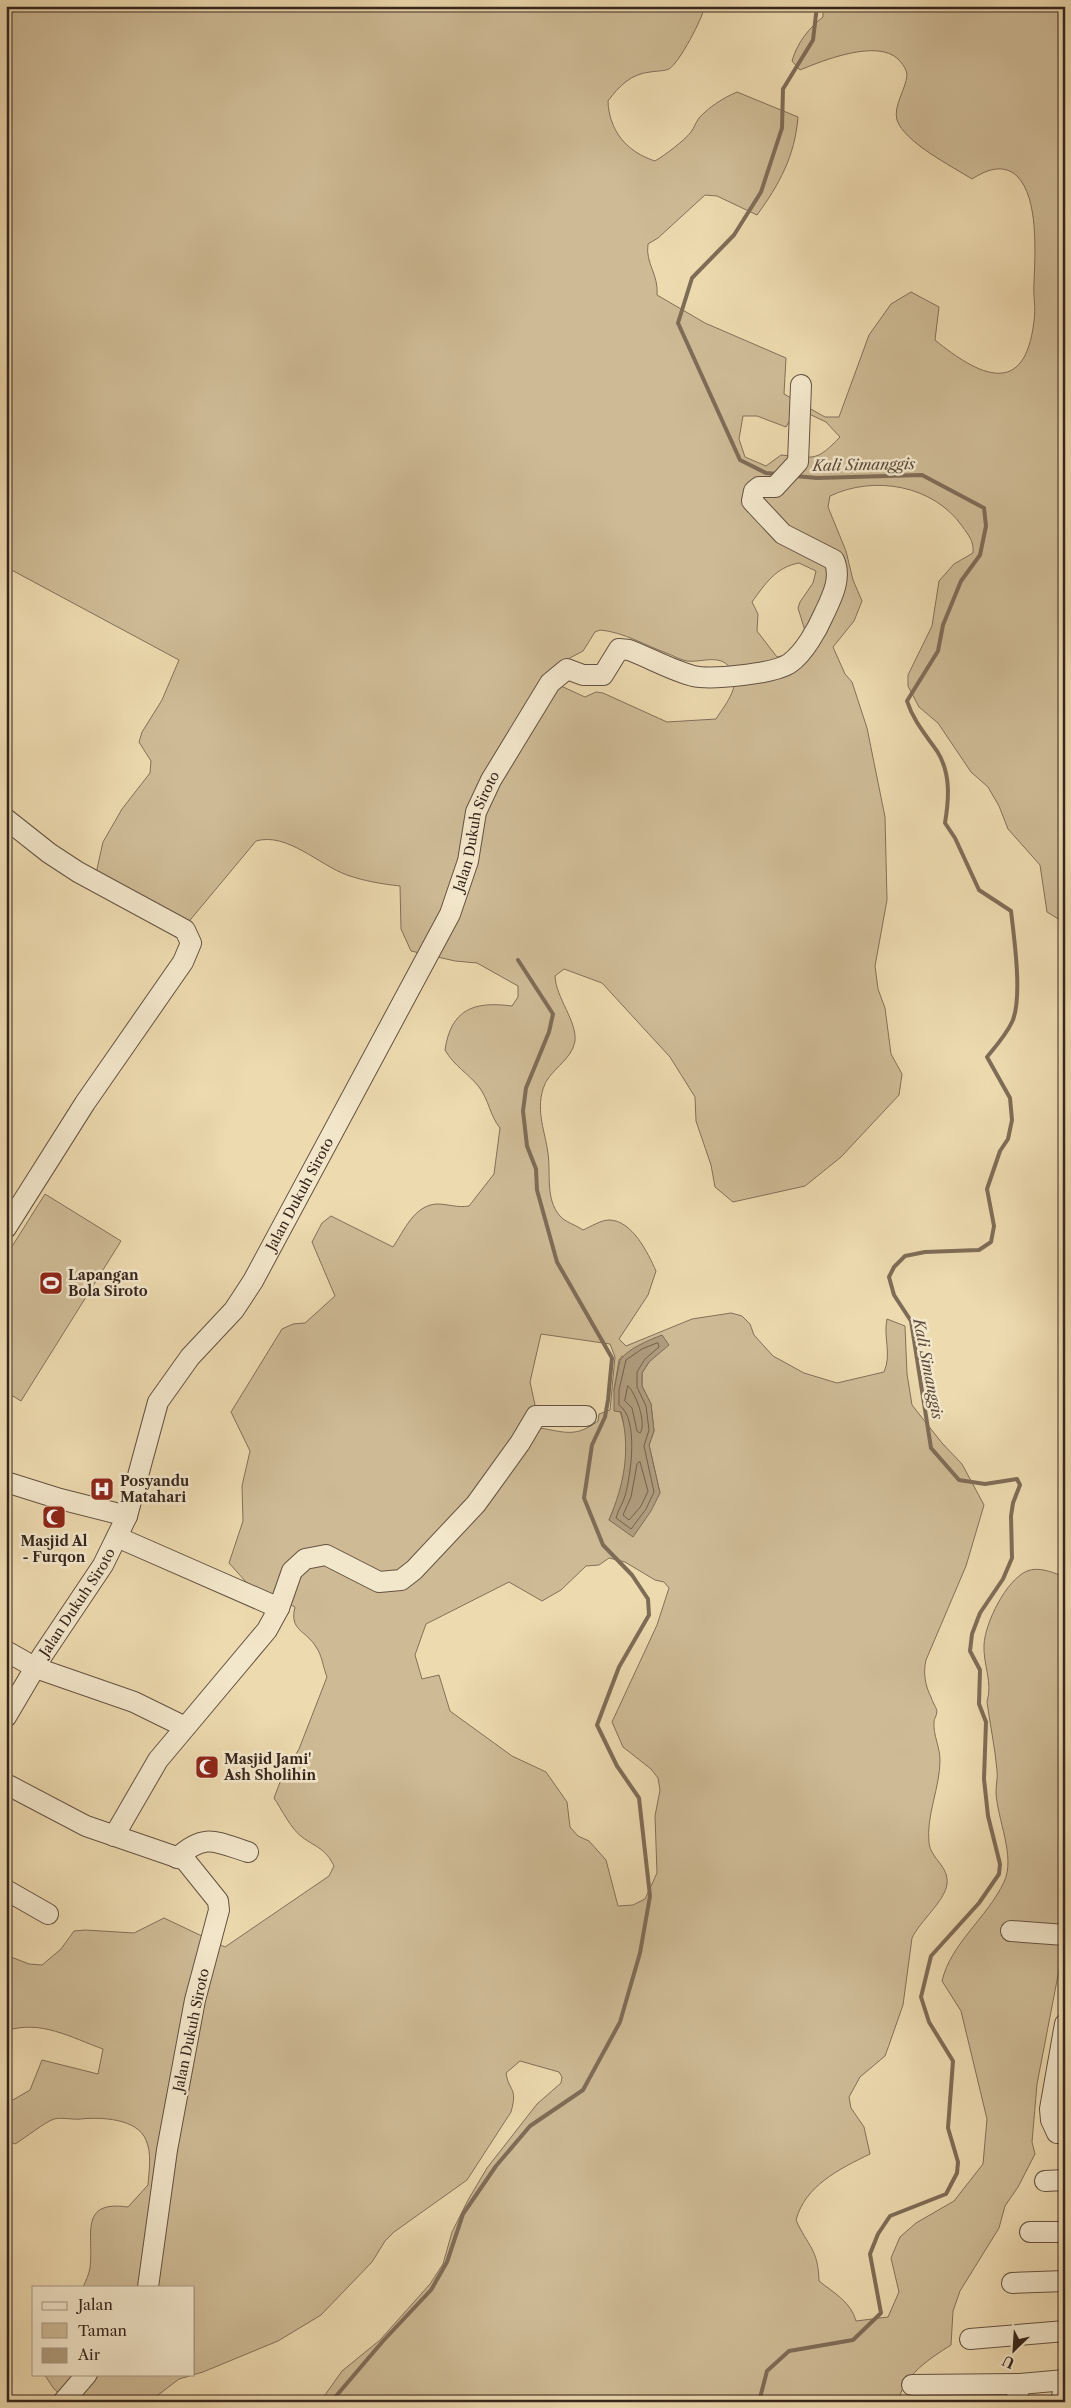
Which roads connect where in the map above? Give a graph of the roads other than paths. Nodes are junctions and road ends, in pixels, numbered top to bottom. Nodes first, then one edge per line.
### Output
1 (801, 385) dead end
2 (6, 819) edge
3 (6, 1228) edge
4 (586, 1416) dead end
5 (6, 1482) edge
6 (127, 1516) junction
7 (117, 1537) junction
8 (279, 1608) junction
9 (6, 1651) edge
10 (36, 1668) junction
11 (6, 1717) edge
12 (185, 1727) junction
13 (6, 1784) edge
14 (114, 1836) junction
15 (248, 1852) dead end
16 (177, 1858) junction
17 (6, 1890) edge
18 (48, 1914) dead end
19 (1011, 1931) dead end
20 (1065, 1935) edge
21 (1065, 2024) edge
22 (1057, 2133) dead end
23 (1030, 2232) dead end
24 (1065, 2232) edge
25 (1065, 2281) edge
26 (1012, 2283) dead end
27 (148, 2286) edge
28 (1065, 2331) edge
29 (970, 2339) dead end
30 (86, 2376) edge
31 (1065, 2379) edge
32 (912, 2385) dead end
33 (1018, 2393) edge
34 (63, 2402) edge
35 (1061, 2402) edge

1 - 6 street, Jalan Dukuh Siroto
2 - 3 street
4 - 8 street
5 - 6 street
6 - 7 street, Jalan Dukuh Siroto
7 - 8 street, Jalan Dukuh Siroto
7 - 10 street, Jalan Dukuh Siroto
8 - 12 street
9 - 10 street
10 - 11 street, Jalan Dukuh Siroto
10 - 12 street, Jalan Dukuh Siroto
12 - 14 street
13 - 14 street, Jalan Dukuh Siroto
14 - 16 street, Jalan Dukuh Siroto
15 - 16 street
16 - 27 street, Jalan Dukuh Siroto
17 - 18 street
19 - 20 street
21 - 22 street
23 - 24 street
25 - 26 street
28 - 29 street
30 - 34 street
31 - 33 street
31 - 35 street
32 - 33 street

